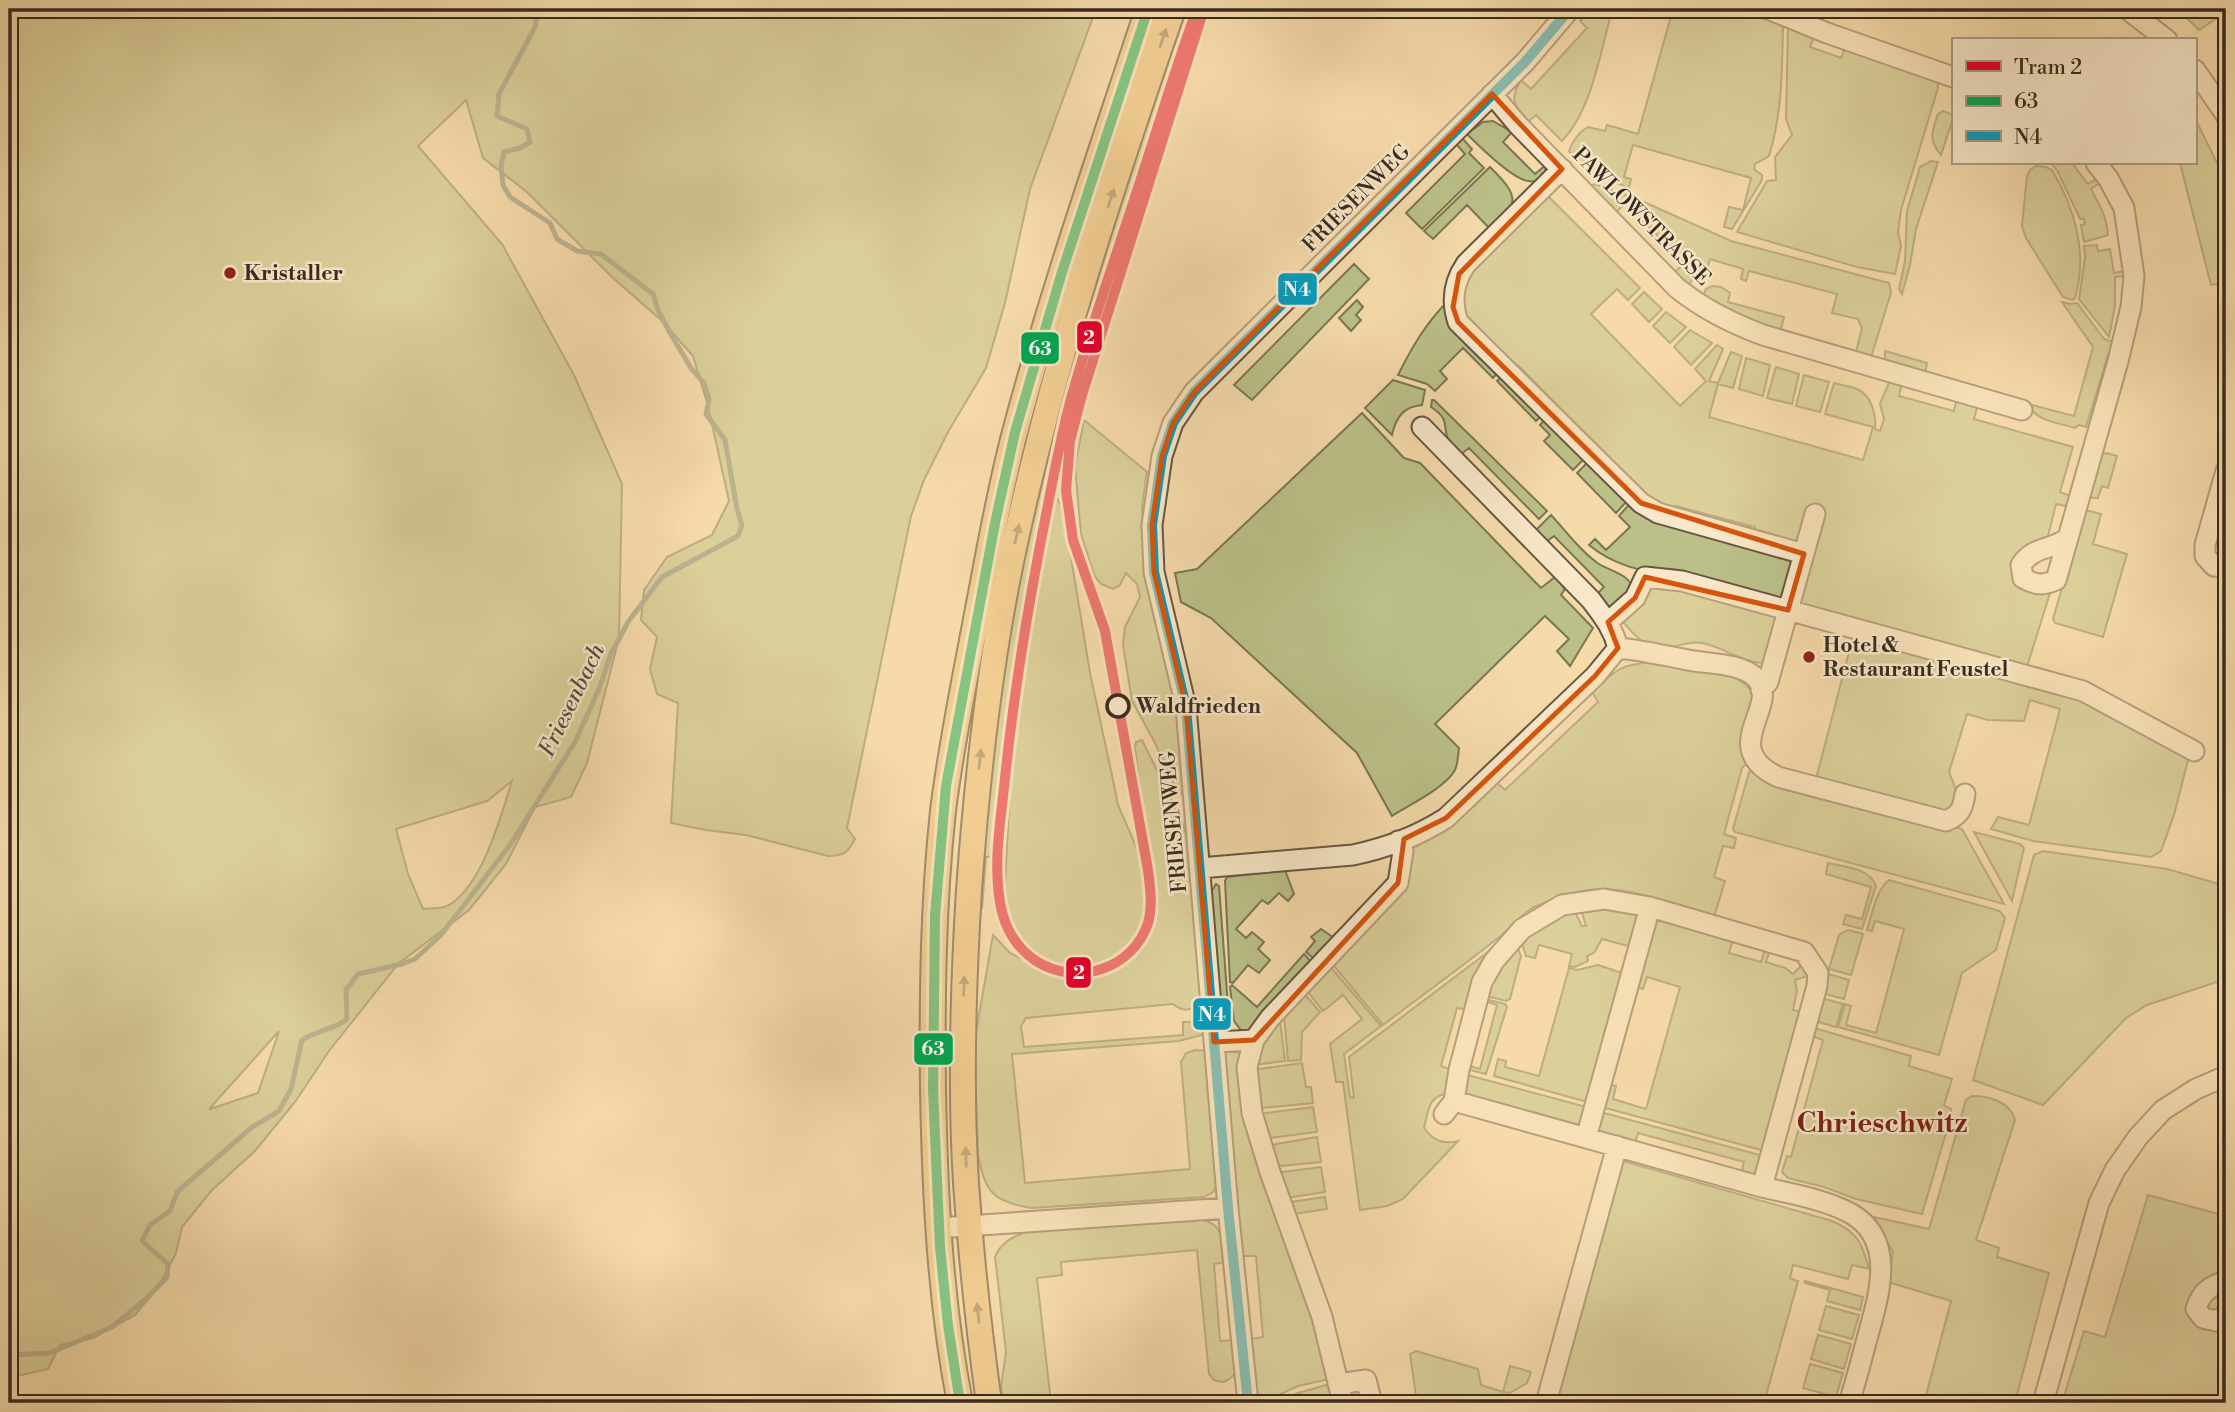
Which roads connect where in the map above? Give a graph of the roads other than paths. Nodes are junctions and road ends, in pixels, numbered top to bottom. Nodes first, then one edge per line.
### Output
1 (1148, 9) edge
2 (1173, 9) edge
3 (1570, 9) edge
4 (1768, 9) edge
5 (2127, 9) edge
6 (2164, 38) edge
7 (2196, 71) edge
8 (1952, 77) edge
9 (1492, 94) junction
10 (2226, 115) edge
11 (2097, 164) edge
12 (1562, 169) junction
13 (2022, 410) dead end
14 (1422, 427) dead end
15 (2226, 471) edge
16 (1815, 514) dead end
17 (2219, 529) edge
18 (2068, 538) dead end
19 (1804, 554) junction
20 (2226, 567) edge
21 (1788, 610) junction
22 (1608, 622) junction
23 (1618, 648) junction
24 (1761, 690) junction
25 (2194, 751) dead end
26 (1965, 794) dead end
27 (1398, 841) junction
28 (1200, 869) junction
29 (1650, 907) junction
30 (1254, 1040) junction
31 (1214, 1042) junction
32 (2226, 1076) edge
33 (1586, 1138) junction
34 (1616, 1146) junction
35 (1762, 1186) junction
36 (1228, 1208) junction
37 (970, 1225) junction
38 (938, 1228) junction
39 (2226, 1281) edge
40 (2226, 1315) edge
41 (1338, 1384) junction
42 (960, 1403) edge
43 (989, 1403) edge
44 (1248, 1403) edge
45 (1343, 1403) edge
46 (1373, 1403) edge
47 (1546, 1403) edge
48 (1849, 1403) edge
49 (2043, 1403) edge

1 - 38 main road
37 -> 2 main road
3 - 9 street, FRIESENWEG
4 - 8 street
5 - 6 street
7 - 10 street
9 - 12 street, PAWLOWSTRASSE
9 - 28 street, FRIESENWEG
11 - 18 street
12 - 13 street, PAWLOWSTRASSE
12 - 19 street
14 - 22 street
15 - 17 street
16 - 19 street
17 - 20 street
19 - 21 street
21 - 22 street
21 - 24 street
21 - 25 street
22 - 23 street
23 - 24 street
23 - 27 street
24 - 26 street
27 - 28 street
27 - 30 street
28 - 31 street, FRIESENWEG
29 - 33 street
29 - 33 street
29 - 35 street
30 - 31 street
30 - 41 street
31 - 36 street, FRIESENWEG
32 - 49 street
33 - 34 street
34 - 35 street
34 - 47 street
35 - 48 street
36 - 37 street
36 - 44 street, FRIESENWEG
37 - 38 street
43 -> 37 main road
38 - 42 main road
39 - 40 street
41 - 45 street
41 - 46 street

